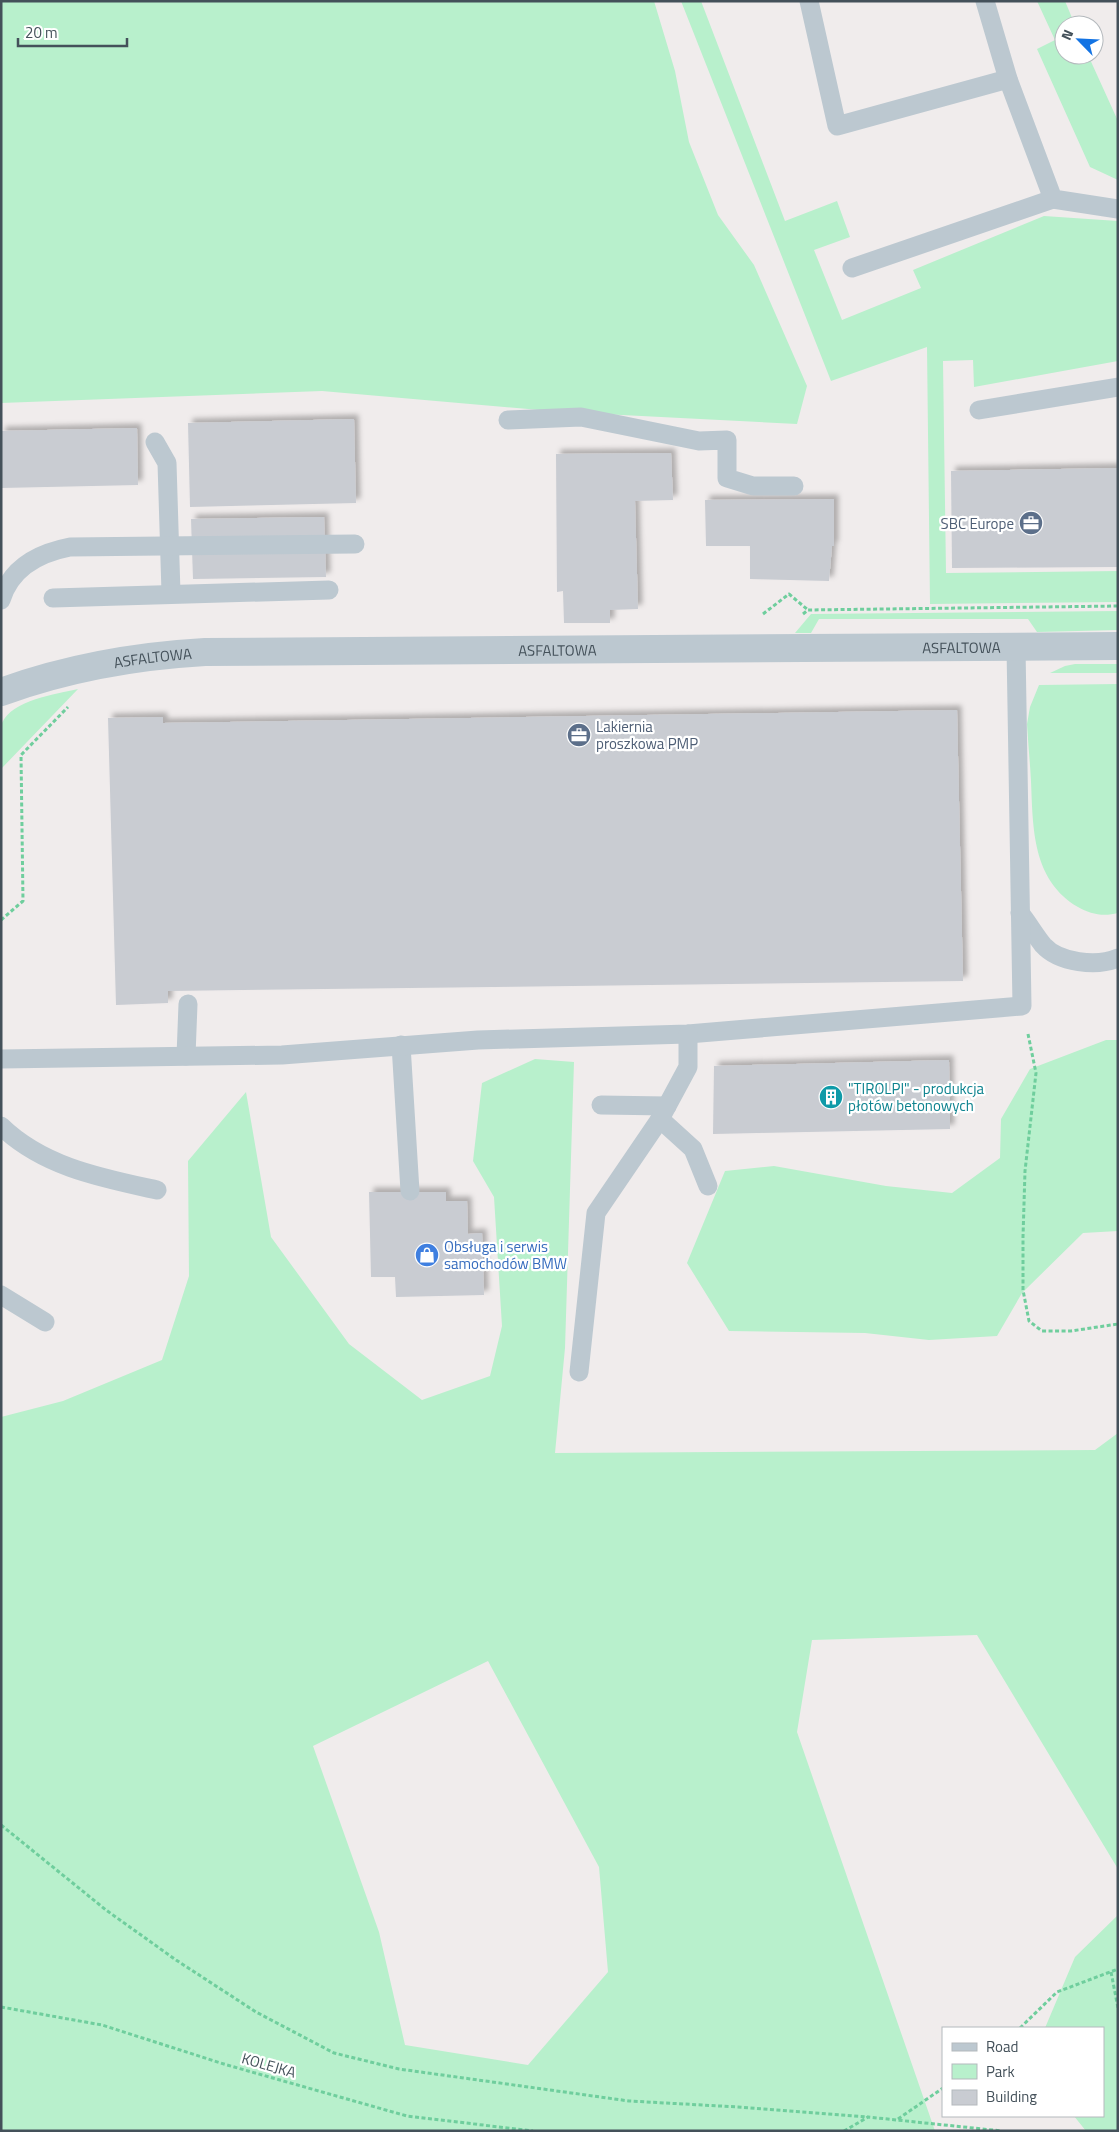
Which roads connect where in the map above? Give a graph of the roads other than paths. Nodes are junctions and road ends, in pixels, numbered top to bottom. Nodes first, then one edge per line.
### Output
1 (809, 1) edge
2 (985, 1) edge
3 (1008, 79) junction
4 (1053, 200) junction
5 (1118, 210) edge
6 (852, 268) dead end
7 (1118, 387) edge
8 (979, 410) dead end
9 (508, 420) dead end
10 (155, 442) dead end
11 (794, 486) dead end
12 (355, 544) dead end
13 (168, 545) junction
14 (8, 573) edge
15 (329, 590) dead end
16 (170, 593) junction
17 (53, 598) dead end
18 (1, 600) edge
19 (1016, 646) junction
20 (1118, 646) edge
21 (1, 692) edge
22 (1020, 913) junction
23 (1118, 958) edge
24 (188, 1004) dead end
25 (688, 1034) junction
26 (402, 1045) junction
27 (186, 1056) junction
28 (1, 1059) edge
29 (601, 1105) dead end
30 (663, 1113) junction
31 (1, 1126) edge
32 (708, 1186) dead end
33 (157, 1190) dead end
34 (410, 1191) dead end
35 (1, 1295) edge
36 (45, 1322) dead end
37 (579, 1372) dead end

1 - 3 lane
2 - 3 lane
3 - 4 lane
4 - 5 lane
4 - 6 lane
7 - 8 lane
9 - 11 lane
10 - 13 lane
12 - 13 lane
13 - 14 lane
13 - 16 lane
14 - 18 lane
15 - 16 lane
16 - 17 lane
19 - 20 street, ASFALTOWA
19 - 21 street, ASFALTOWA
19 - 22 lane
22 - 23 lane
22 - 25 lane
24 - 27 lane
25 - 26 lane
25 - 30 lane
26 - 27 lane
26 - 34 lane
27 - 28 lane
29 - 30 lane
30 - 32 lane
30 - 37 lane
31 - 33 lane
35 - 36 lane

